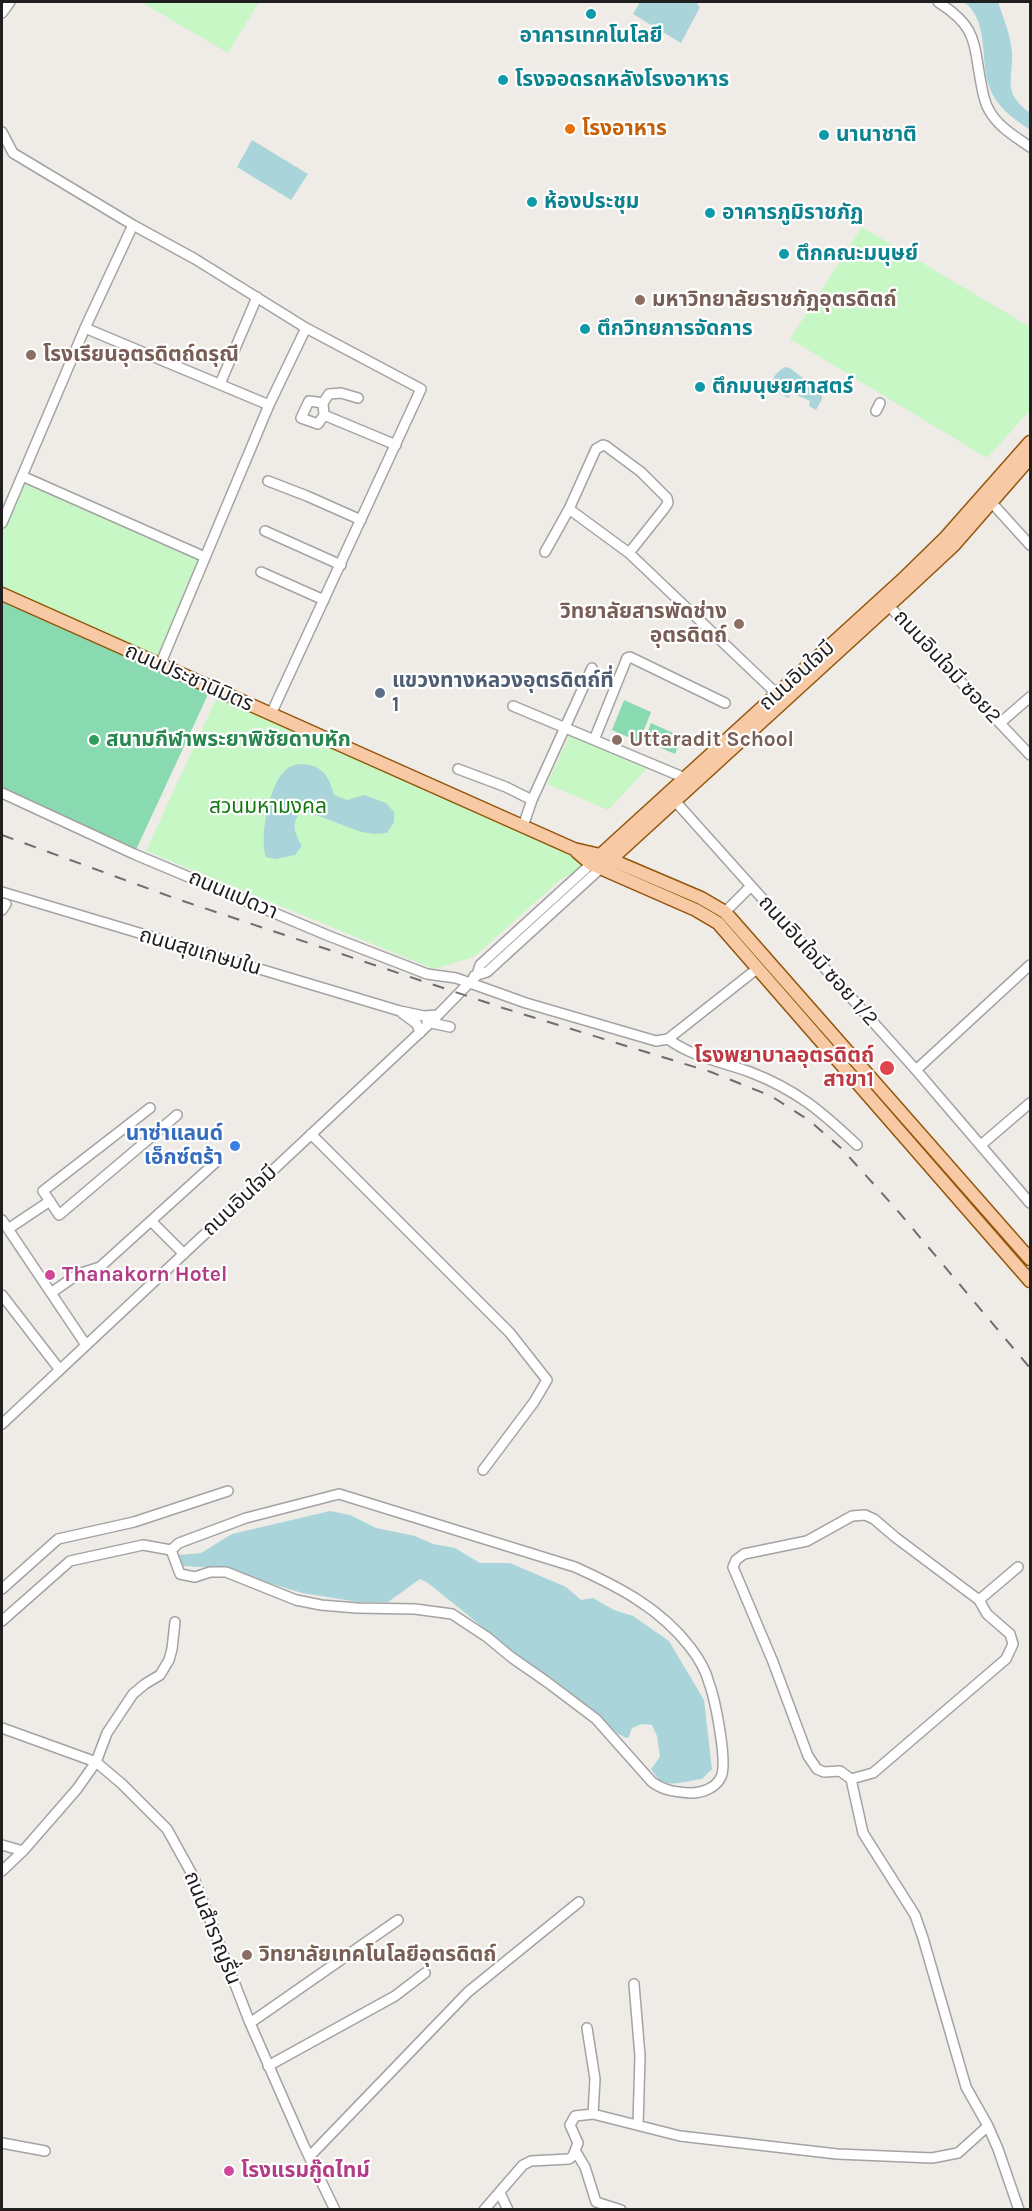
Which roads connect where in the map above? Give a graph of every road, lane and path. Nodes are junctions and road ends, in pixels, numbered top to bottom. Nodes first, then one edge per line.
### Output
1 (10, 2) edge
2 (938, 2) edge
3 (2, 13) edge
4 (2, 132) edge
5 (1030, 147) edge
6 (133, 225) junction
7 (257, 297) junction
8 (86, 328) junction
9 (306, 328) junction
10 (220, 384) junction
11 (358, 398) dead end
12 (323, 404) junction
13 (269, 405) junction
14 (324, 415) junction
15 (1030, 442) edge
16 (396, 446) junction
17 (1030, 458) edge
18 (22, 476) junction
19 (268, 481) dead end
20 (991, 502) junction
21 (568, 509) junction
22 (362, 520) junction
23 (2, 523) edge
24 (265, 531) dead end
25 (1030, 544) edge
26 (545, 552) dead end
27 (629, 552) junction
28 (206, 557) junction
29 (341, 565) junction
30 (261, 572) dead end
31 (2, 594) edge
32 (324, 600) junction
33 (886, 602) junction
34 (160, 665) junction
35 (592, 668) dead end
36 (1030, 697) edge
37 (781, 698) junction
38 (725, 703) dead end
39 (513, 706) dead end
40 (271, 714) junction
41 (1000, 723) junction
42 (566, 729) junction
43 (594, 740) junction
44 (1030, 755) edge
45 (458, 769) dead end
46 (688, 782) junction
47 (2, 793) edge
48 (532, 800) junction
49 (675, 801) junction
50 (524, 826) junction
51 (601, 862) junction
52 (751, 886) junction
53 (2, 892) edge
54 (2, 903) edge
55 (2, 910) edge
56 (725, 912) junction
57 (758, 968) junction
58 (1029, 969) edge
59 (477, 975) junction
60 (453, 977) junction
61 (470, 982) junction
62 (460, 994) junction
63 (400, 1011) junction
64 (438, 1015) junction
65 (430, 1023) junction
66 (450, 1027) dead end
67 (420, 1033) junction
68 (668, 1039) junction
69 (916, 1070) junction
70 (1030, 1103) edge
71 (150, 1108) dead end
72 (177, 1115) dead end
73 (311, 1134) junction
74 (857, 1145) dead end
75 (981, 1145) junction
76 (216, 1162) dead end
77 (50, 1201) junction
78 (1030, 1203) edge
79 (2, 1220) edge
80 (151, 1221) junction
81 (8, 1229) junction
82 (1026, 1245) edge
83 (184, 1254) junction
84 (1030, 1259) edge
85 (1030, 1281) edge
86 (51, 1293) junction
87 (2, 1296) edge
88 (86, 1345) junction
89 (60, 1370) junction
90 (2, 1424) edge
91 (483, 1470) dead end
92 (228, 1491) dead end
93 (171, 1550) junction
94 (1018, 1567) dead end
95 (2, 1589) edge
96 (979, 1600) junction
97 (2, 1622) edge
98 (175, 1622) dead end
99 (2, 1728) edge
100 (96, 1762) junction
101 (852, 1779) junction
102 (2, 1845) edge
103 (23, 1851) junction
104 (2, 1871) edge
105 (579, 1902) dead end
106 (398, 1920) dead end
107 (425, 1973) dead end
108 (634, 1984) dead end
109 (249, 2023) junction
110 (586, 2028) dead end
111 (268, 2066) junction
112 (593, 2114) junction
113 (638, 2125) junction
114 (988, 2126) junction
115 (2, 2143) edge
116 (45, 2151) dead end
117 (576, 2152) junction
118 (309, 2157) junction
119 (500, 2193) junction
120 (335, 2210) edge
121 (484, 2210) edge
122 (508, 2210) edge
123 (621, 2210) edge
124 (1019, 2210) edge

1 - 3 street
2 - 5 street
4 - 6 street
6 - 7 street
6 - 8 street
7 - 9 street
7 - 10 street
8 - 10 street
8 - 18 street
9 - 13 street
9 - 16 street
10 - 13 street
11 - 12 street
12 - 14 street
12 - 14 street
13 - 28 street
14 - 16 street
15 - 33 main road, ถนนอินใจมี
16 - 22 street
17 - 20 main road, ถนนอินใจมี
18 - 23 street
18 - 28 street
19 - 22 street
20 - 25 street
20 - 33 main road, ถนนอินใจมี
21 - 26 street
21 - 27 street
21 - 27 street
22 - 29 street
24 - 29 street
27 - 37 street
28 - 34 street
29 - 32 street
30 - 32 street
31 - 34 main road, ถนนประชานิมิตร
32 - 40 street
33 - 37 main road, ถนนอินใจมี
33 - 41 street, ถนนอินใจมี ซอย2
34 - 40 main road, ถนนประชานิมิตร
35 - 42 street
36 - 41 street
37 - 46 main road, ถนนอินใจมี
38 - 43 street
39 - 42 street
40 - 50 main road, ถนนประชานิมิตร
41 - 44 street, ถนนอินใจมี ซอย2
42 - 43 street
42 - 48 street
43 - 46 street
45 - 48 street
46 - 49 main road, ถนนอินใจมี
46 - 51 main road, ถนนอินใจมี
47 - 60 street, ถนนแปดวา
48 - 50 street
49 - 51 main road, ถนนอินใจมี
49 - 52 street, ถนนอินใจมี ซอย 1/2
50 - 51 main road, ถนนประชานิมิตร
51 - 56 main road
51 - 57 main road
51 - 59 street, ถนนอินใจมี
52 - 56 street
52 - 69 street, ถนนอินใจมี ซอย 1/2
53 - 63 street, ถนนสุขเกษมใน
54 - 55 street
56 - 82 main road
57 - 68 street
57 - 85 main road
58 - 69 street
59 - 60 street
59 - 61 street, ถนนอินใจมี
60 - 61 street, ถนนแปดวา
60 - 62 street
61 - 62 street, ถนนอินใจมี
61 - 68 street, ถนนแปดวา
62 - 64 street, ถนนอินใจมี
63 - 64 street, ถนนสุขเกษมใน
63 - 65 street, ถนนสุขเกษมใน
63 - 67 street
64 - 65 street, ถนนอินใจมี
65 - 66 street, ถนนสุขเกษมใน
65 - 67 street, ถนนอินใจมี
67 - 73 street, ถนนอินใจมี
68 - 74 street
69 - 75 street, ถนนอินใจมี ซอย 1/2
70 - 75 street
71 - 77 street
72 - 77 street
73 - 83 street, ถนนอินใจมี
73 - 91 street
75 - 78 street, ถนนอินใจมี ซอย 1/2
76 - 80 street
77 - 81 street
79 - 81 street
80 - 83 street
80 - 86 street
81 - 86 street
82 - 84 main road
83 - 88 street, ถนนอินใจมี
86 - 88 street
87 - 89 street
88 - 89 street, ถนนอินใจมี
89 - 90 street, ถนนอินใจมี
92 - 95 street
93 - 93 street
93 - 97 street
94 - 96 street
96 - 101 street
96 - 101 street
98 - 100 street
99 - 100 street, ถนนสำราญรื่น
100 - 103 street
100 - 109 street, ถนนสำราญรื่น
101 - 114 street
102 - 103 street
103 - 104 street
105 - 118 street
106 - 109 street
107 - 111 street
108 - 113 street
109 - 111 street, ถนนสำราญรื่น
110 - 112 street
111 - 118 street, ถนนสำราญรื่น
112 - 113 street
112 - 117 street
113 - 114 street
114 - 124 street
115 - 116 street
117 - 119 street
117 - 123 street
118 - 120 street, ถนนสำราญรื่น
119 - 121 street
119 - 122 street

